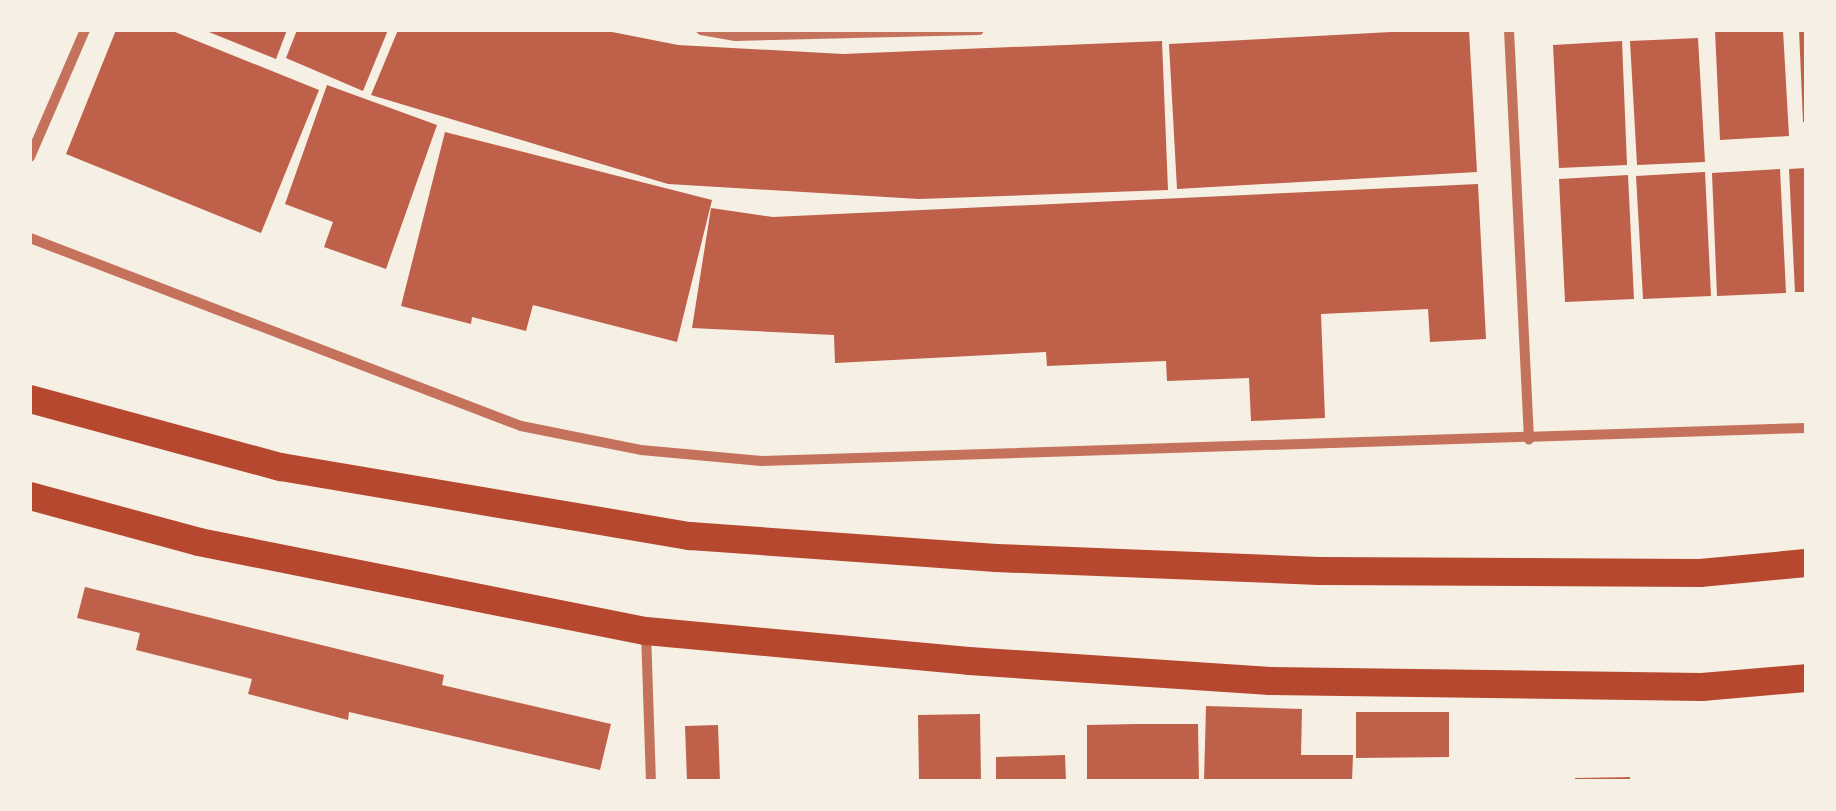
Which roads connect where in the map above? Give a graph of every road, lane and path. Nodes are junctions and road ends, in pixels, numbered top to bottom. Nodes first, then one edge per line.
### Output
1 (85, 30) edge
2 (702, 30) edge
3 (979, 30) edge
4 (1509, 30) edge
5 (30, 156) edge
6 (30, 238) edge
7 (30, 398) edge
8 (1806, 428) edge
9 (1529, 440) junction
10 (30, 496) edge
11 (1806, 563) edge
12 (646, 631) junction
13 (1806, 678) edge
14 (651, 781) edge

1 - 5 street
2 - 3 street
4 - 9 street
6 - 9 street
7 - 11 highway
8 - 9 street
10 - 12 highway
12 - 13 highway
12 - 14 street

